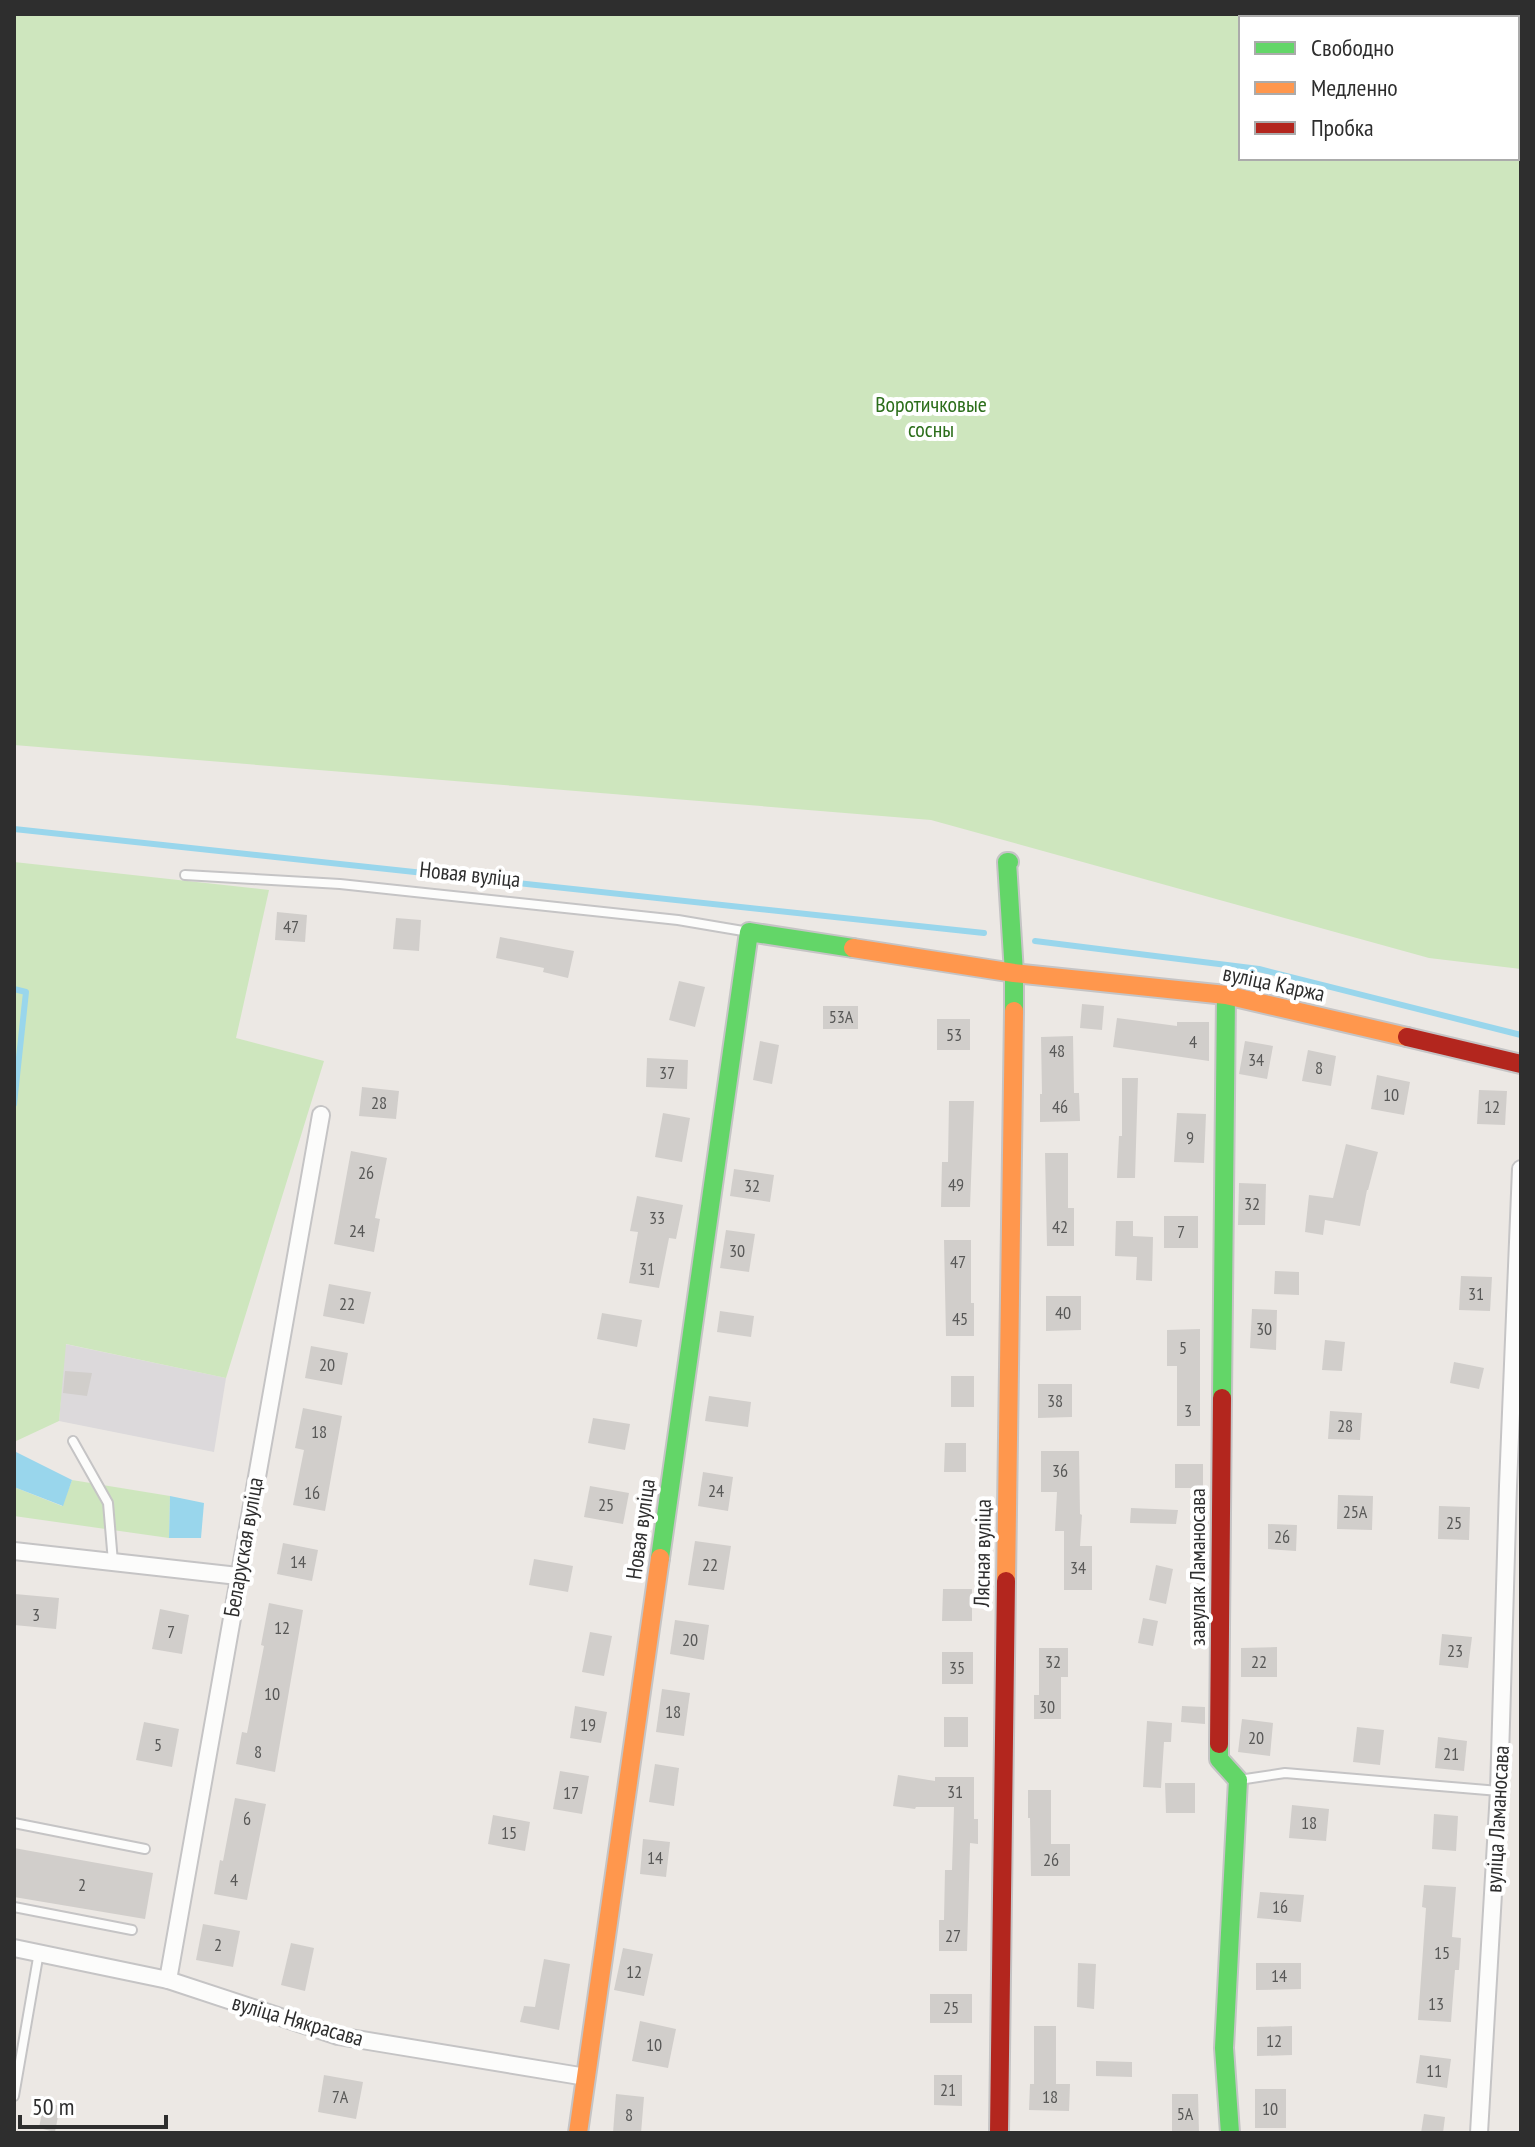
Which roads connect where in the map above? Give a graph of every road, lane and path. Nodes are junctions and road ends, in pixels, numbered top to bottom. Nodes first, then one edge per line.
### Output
1 (1009, 862) dead end
2 (185, 875) dead end
3 (749, 932) junction
4 (1014, 973) junction
5 (1226, 995) junction
6 (1521, 1064) edge
7 (321, 1115) dead end
8 (1521, 1169) edge
9 (73, 1441) dead end
10 (1514, 1487) edge
11 (14, 1551) edge
12 (113, 1563) junction
13 (238, 1576) junction
14 (1238, 1780) junction
15 (1499, 1791) junction
16 (14, 1823) edge
17 (145, 1849) dead end
18 (14, 1907) edge
19 (132, 1930) dead end
20 (14, 1948) edge
21 (39, 1952) junction
22 (168, 1980) junction
23 (586, 2077) junction
24 (14, 2096) edge
25 (578, 2133) edge
26 (999, 2133) edge
27 (1230, 2133) edge
28 (1479, 2133) edge

1 - 4 street, Лясная вуліца
2 - 3 lane, Новая вуліца
3 - 4 street, Новая вуліца
3 - 23 street, Новая вуліца
4 - 5 street, вуліца Каржа
4 - 26 street, Лясная вуліца
5 - 6 street, вуліца Каржа
5 - 14 street, завулак Ламаносава
7 - 13 street, Беларуская вуліца
8 - 10 street, вуліца Ламаносава
9 - 12 lane
10 - 15 street, вуліца Ламаносава
11 - 12 street
12 - 13 street
13 - 22 street, Беларуская вуліца
14 - 15 lane
14 - 27 street
15 - 28 street, вуліца Ламаносава
16 - 17 lane
18 - 19 lane
20 - 21 street, вуліца Някрасава
21 - 22 street, вуліца Някрасава
21 - 24 lane
22 - 23 street, вуліца Някрасава
23 - 25 street, Новая вуліца

